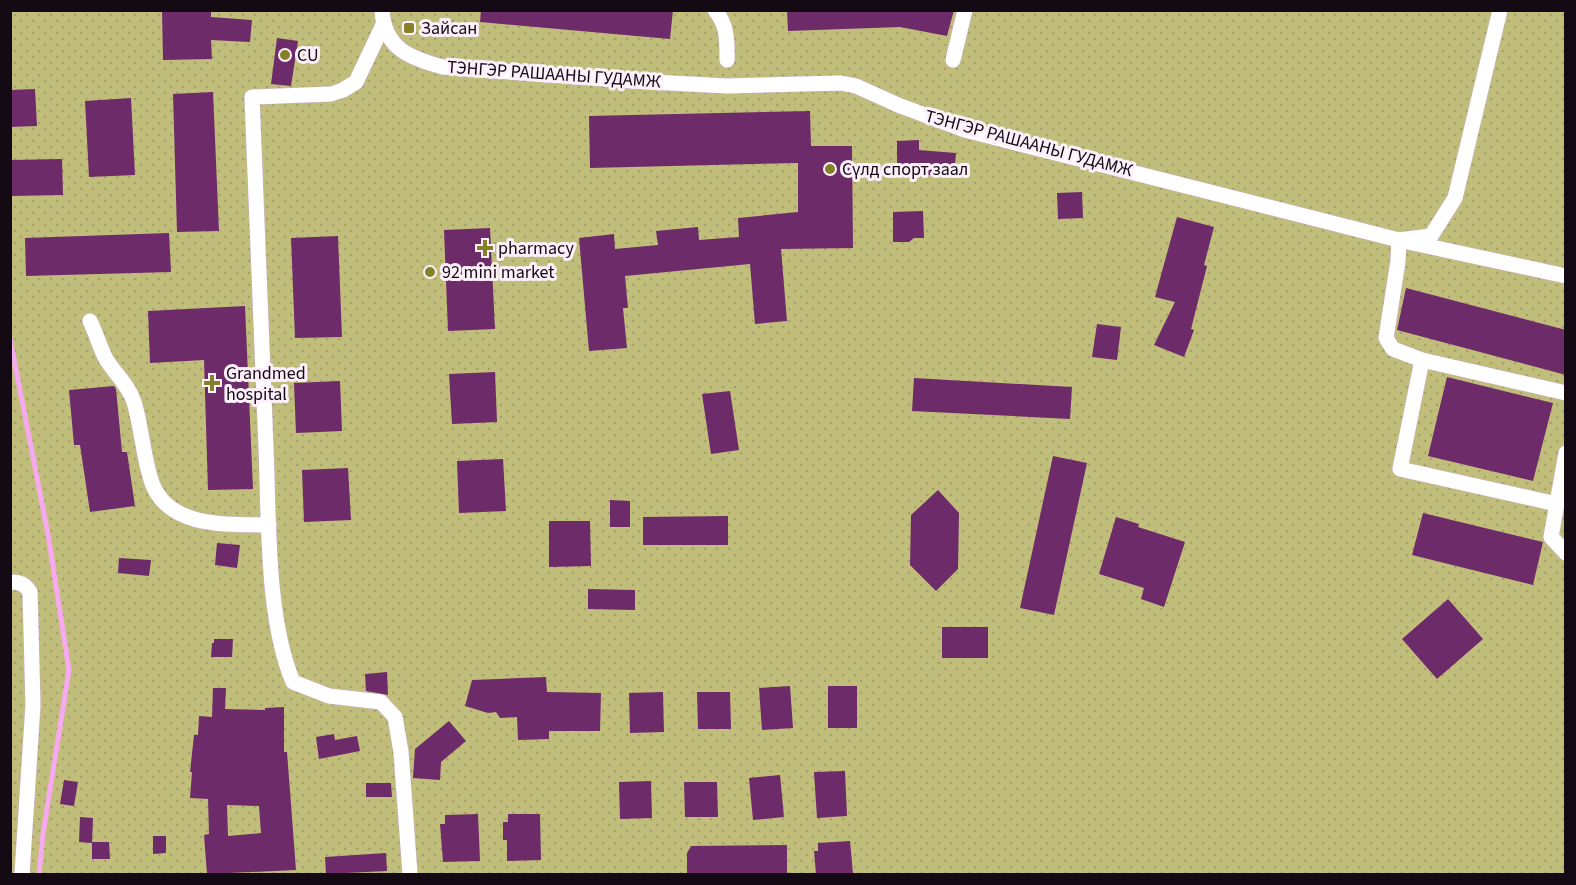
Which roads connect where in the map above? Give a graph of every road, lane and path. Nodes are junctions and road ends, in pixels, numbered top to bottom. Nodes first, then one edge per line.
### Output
1 (716, 10) edge
2 (965, 10) edge
3 (1500, 10) edge
4 (382, 18) edge
5 (727, 60) dead end
6 (953, 60) dead end
7 (1399, 240) junction
8 (1566, 276) edge
9 (90, 321) dead end
10 (1422, 360) junction
11 (1566, 393) edge
12 (1566, 453) edge
13 (1557, 504) junction
14 (269, 525) junction
15 (1566, 553) edge
16 (10, 582) edge
17 (22, 874) edge
18 (410, 874) edge

1 - 5 street
2 - 6 street
3 - 7 street, ТЭНГЭР РАШААНЫ ГУДАМЖ
4 - 7 street, ТЭНГЭР РАШААНЫ ГУДАМЖ
4 - 14 street
7 - 8 street
7 - 10 street
9 - 14 street
10 - 11 street
10 - 13 street
12 - 13 street
13 - 15 street
14 - 18 street
16 - 17 street

